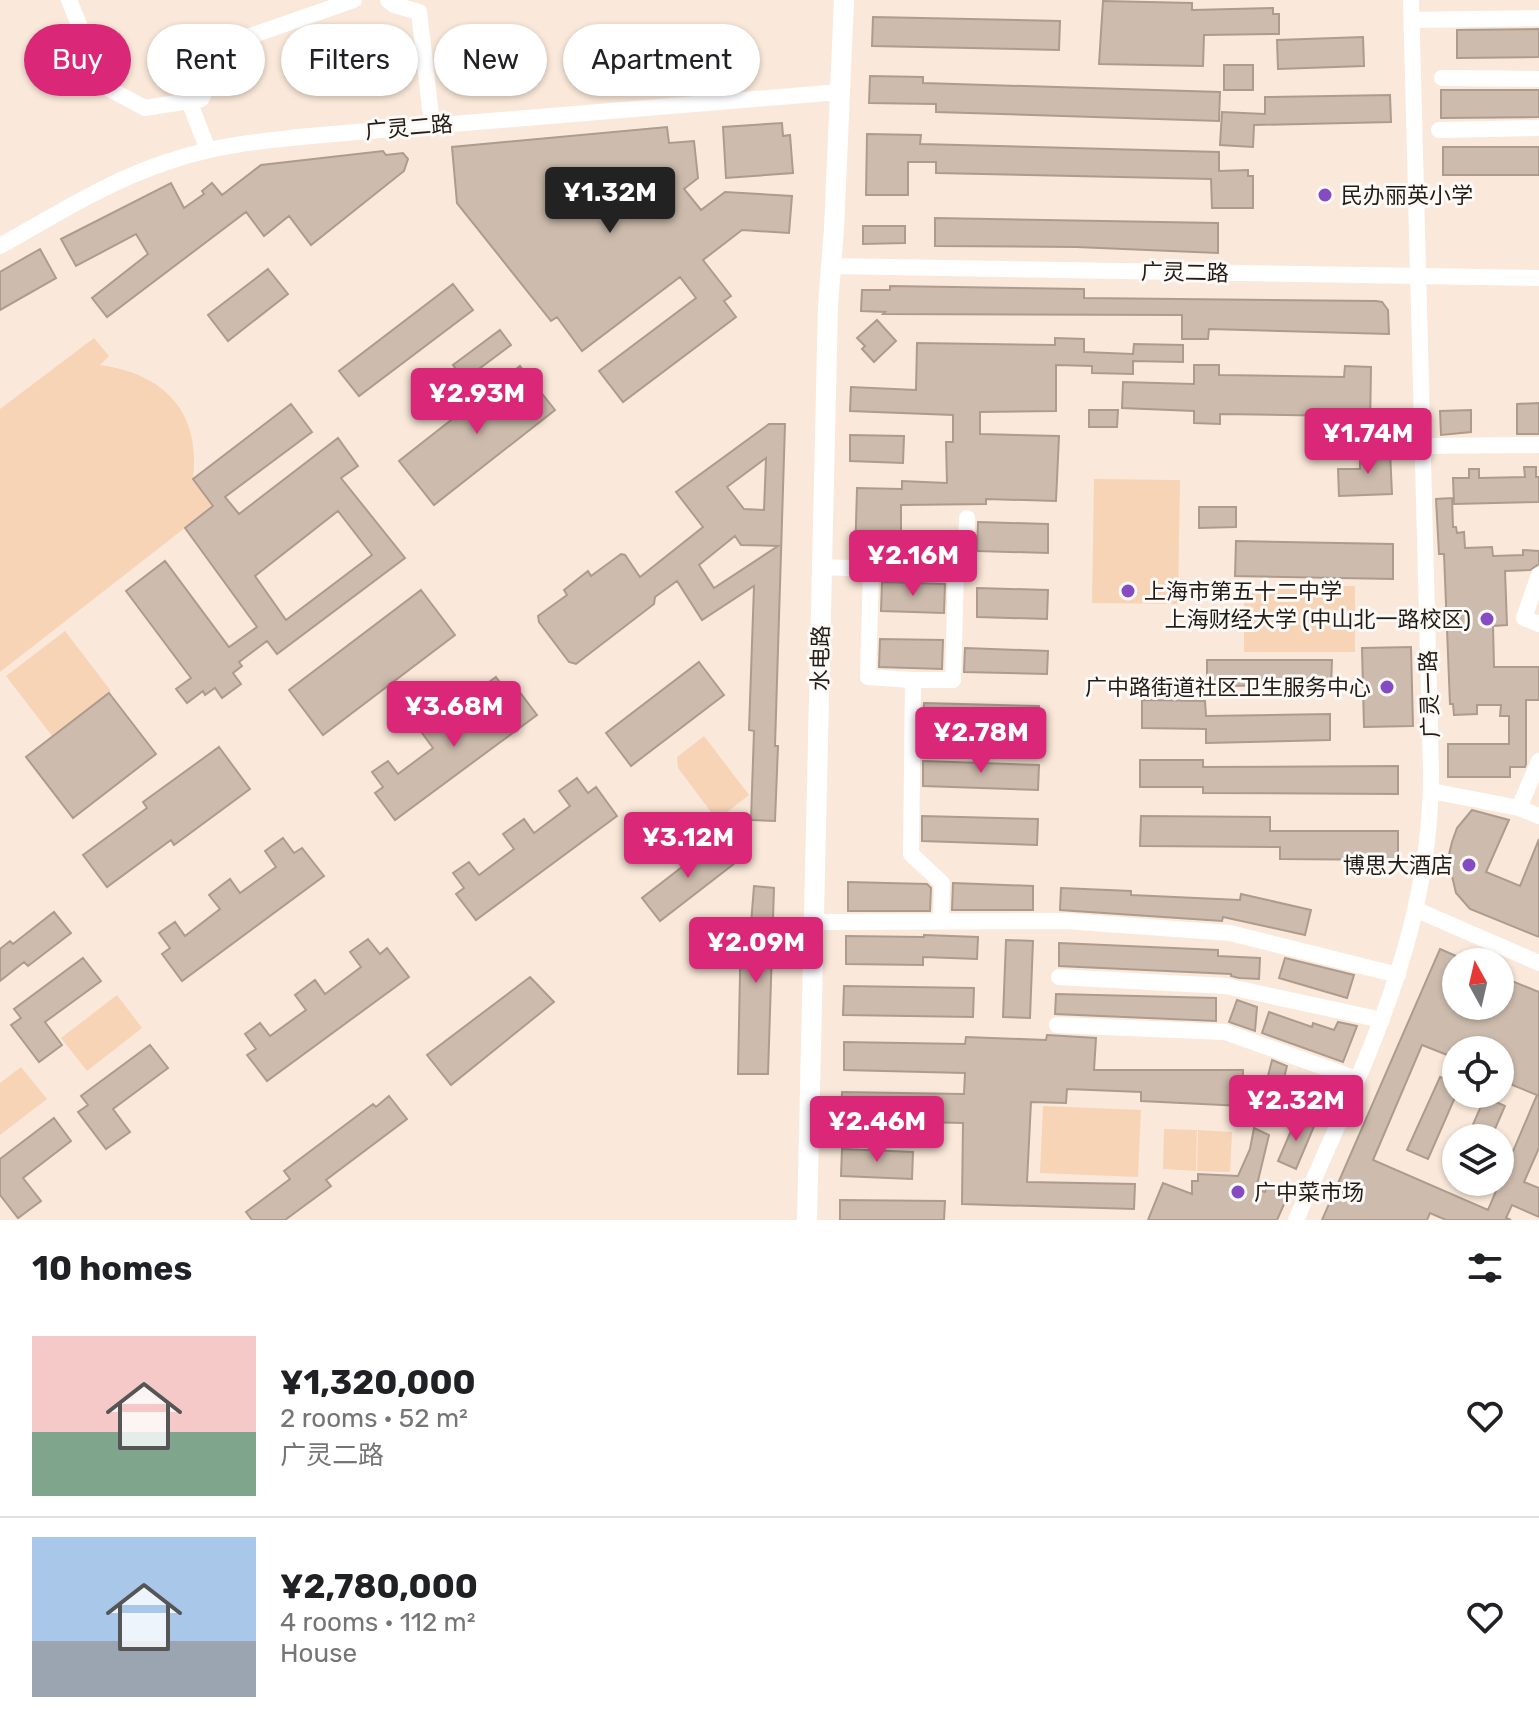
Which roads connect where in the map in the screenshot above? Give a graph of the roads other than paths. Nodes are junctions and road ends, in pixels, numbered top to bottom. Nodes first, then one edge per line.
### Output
1 (69, 0) edge
2 (354, 0) edge
3 (388, 0) edge
4 (844, 0) edge
5 (1411, 0) edge
6 (1539, 18) edge
7 (1412, 20) junction
8 (1442, 78) dead end
9 (1539, 79) edge
10 (840, 92) junction
11 (189, 101) junction
12 (432, 125) junction
13 (1539, 128) edge
14 (1439, 130) dead end
15 (208, 150) junction
16 (0, 246) edge
17 (831, 266) junction
18 (1418, 276) junction
19 (1539, 278) edge
20 (1539, 445) edge
21 (1422, 446) junction
22 (967, 518) dead end
23 (822, 567) junction
24 (871, 569) junction
25 (956, 572) junction
26 (1539, 575) edge
27 (1539, 624) edge
28 (913, 680) junction
29 (1539, 761) edge
30 (1431, 791) junction
31 (1519, 808) junction
32 (1539, 816) edge
33 (1417, 910) junction
34 (814, 922) junction
35 (941, 922) junction
36 (1539, 963) edge
37 (1398, 975) junction
38 (1059, 977) dead end
39 (1382, 1020) junction
40 (1057, 1025) dead end
41 (1357, 1079) junction
42 (807, 1220) edge
43 (1296, 1220) edge

1 - 11 street
2 - 11 street
3 - 12 street
4 - 10 main road, 水电路
5 - 7 street, 广灵一路
6 - 7 street
7 - 18 street, 广灵一路
8 - 9 street
10 - 12 street, 广灵二路
10 - 17 main road, 水电路
11 - 15 street
12 - 15 street, 广灵二路
13 - 14 street
15 - 16 street, 广灵二路
17 - 18 street, 广灵二路
17 - 23 main road, 水电路
18 - 19 street, 广灵二路
18 - 21 street, 广灵一路
20 - 21 street
21 - 30 street, 广灵一路
22 - 25 street
23 - 24 street
23 - 34 main road, 水电路
24 - 25 street
24 - 28 street
25 - 28 street
26 - 27 street
28 - 35 street
29 - 31 street
30 - 31 street
30 - 33 street, 广灵一路
31 - 32 street
33 - 36 street
33 - 37 street, 广灵一路
34 - 35 street
34 - 42 main road, 水电路
35 - 37 street
37 - 39 street, 广灵一路
38 - 39 street
39 - 41 street, 广灵一路
40 - 41 street
41 - 43 street, 广灵一路

